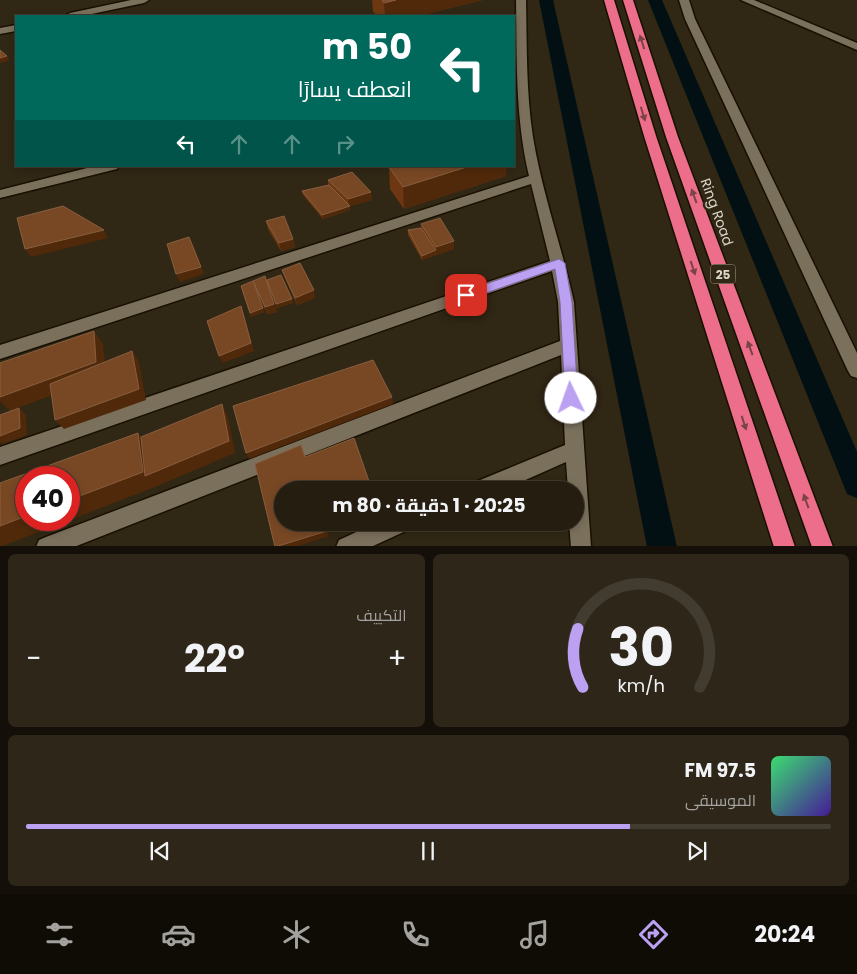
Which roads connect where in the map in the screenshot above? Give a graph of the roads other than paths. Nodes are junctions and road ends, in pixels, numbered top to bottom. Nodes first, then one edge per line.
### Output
1 (144, 0) edge
2 (522, 0) edge
3 (609, 0) edge
4 (628, 0) edge
5 (684, 0) edge
6 (746, 0) edge
7 (75, 15) edge
8 (15, 28) edge
9 (0, 32) edge
10 (857, 47) edge
11 (518, 66) edge
12 (109, 167) edge
13 (536, 178) junction
14 (0, 194) edge
15 (559, 263) junction
16 (568, 345) junction
17 (0, 352) edge
18 (857, 371) edge
19 (574, 450) junction
20 (0, 456) edge
21 (501, 481) edge
22 (382, 531) edge
23 (46, 546) edge
24 (346, 546) edge
25 (581, 546) edge
26 (785, 546) edge
27 (823, 546) edge

1 - 7 street
2 - 11 street
3 -> 26 highway, 25
27 -> 4 highway, Ring Road / 25
5 - 18 street
6 - 10 street
8 - 9 street
11 - 13 street
12 - 14 street
13 - 15 street
13 - 17 street
15 - 16 street
15 - 20 street
16 - 19 street
16 - 23 street
19 - 21 street
19 - 25 street
22 - 24 street

